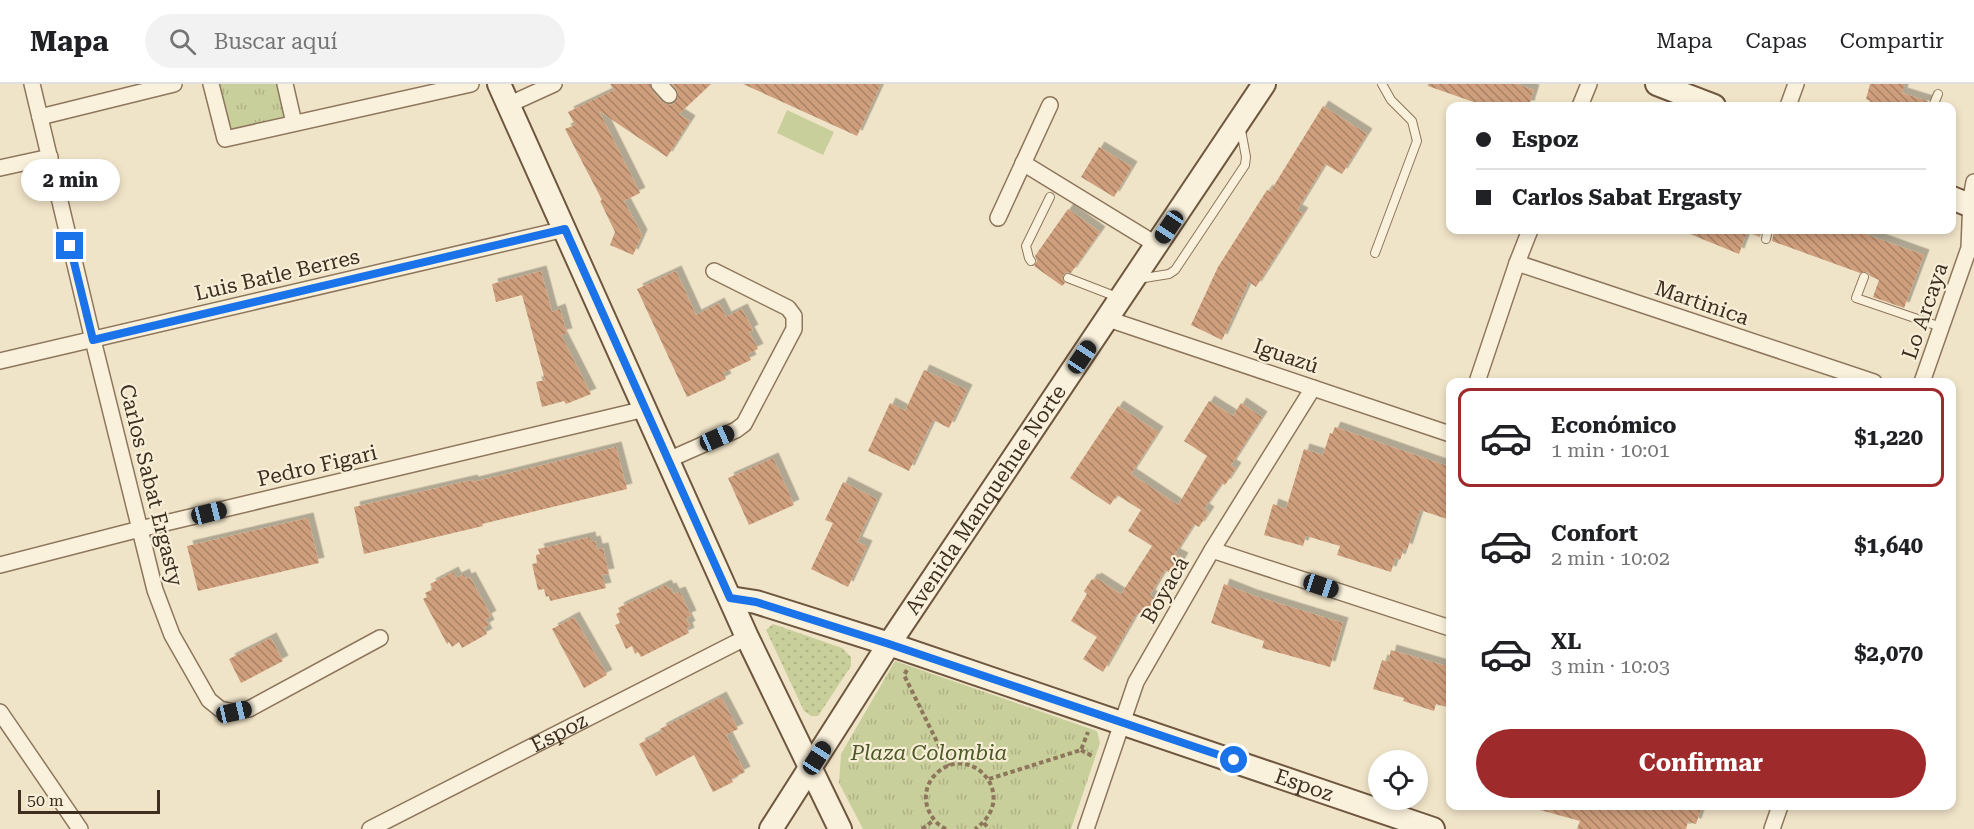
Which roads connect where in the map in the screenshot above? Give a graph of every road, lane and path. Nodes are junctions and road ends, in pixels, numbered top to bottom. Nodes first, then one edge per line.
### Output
1 (32, 84) edge
2 (174, 84) edge
3 (211, 84) edge
4 (285, 84) edge
5 (471, 84) edge
6 (499, 84) edge
7 (554, 84) edge
8 (1264, 84) edge
9 (1382, 84) edge
10 (1589, 84) edge
11 (1657, 84) edge
12 (1796, 84) edge
13 (1938, 94) dead end
14 (1582, 102) edge
15 (1704, 102) edge
16 (1789, 102) edge
17 (1934, 102) edge
18 (508, 105) junction
19 (1050, 105) dead end
20 (40, 117) junction
21 (1239, 121) junction
22 (294, 123) junction
23 (50, 157) junction
24 (1023, 163) junction
25 (0, 168) edge
26 (1974, 182) edge
27 (1050, 197) dead end
28 (1965, 204) edge
29 (998, 218) dead end
30 (565, 229) junction
31 (1528, 234) edge
32 (1767, 234) edge
33 (1766, 239) dead end
34 (1157, 245) junction
35 (1971, 249) edge
36 (1376, 253) dead end
37 (1031, 261) dead end
38 (1517, 263) junction
39 (714, 271) dead end
40 (1864, 277) dead end
41 (1068, 278) dead end
42 (1134, 279) junction
43 (1121, 299) junction
44 (1108, 319) junction
45 (1941, 327) junction
46 (93, 340) junction
47 (0, 362) edge
48 (1478, 378) edge
49 (1862, 378) edge
50 (1923, 378) edge
51 (1314, 388) junction
52 (645, 409) junction
53 (1446, 433) edge
54 (668, 460) junction
55 (140, 529) junction
56 (1212, 550) junction
57 (0, 565) edge
58 (730, 598) junction
59 (1446, 627) edge
60 (747, 637) junction
61 (380, 638) dead end
62 (889, 644) junction
63 (914, 653) junction
64 (0, 712) edge
65 (1094, 714) junction
66 (1121, 722) junction
67 (949, 766) junction
68 (810, 769) junction
69 (989, 779) junction
70 (1779, 810) edge
71 (934, 820) junction
72 (984, 823) junction
73 (80, 829) edge
74 (370, 829) edge
75 (771, 829) edge
76 (840, 829) edge
77 (922, 829) edge
78 (946, 829) edge
79 (975, 829) edge
80 (989, 829) edge
81 (1086, 829) edge
82 (1433, 829) edge
83 (1772, 829) edge

1 - 20 street, Carlos Sabat Ergasty
2 - 20 street
3 - 22 street
4 - 22 street
5 - 22 street
6 - 18 street
7 - 18 street
8 - 21 street, Avenida Manquehue Norte
9 - 36 lane
10 - 14 street
11 - 15 street
12 - 16 street
13 - 17 lane
18 - 30 street
19 - 24 street
20 - 23 street, Carlos Sabat Ergasty
21 - 34 street, Avenida Manquehue Norte
21 - 42 lane
23 - 25 street
23 - 46 street, Carlos Sabat Ergasty
24 - 29 street
24 - 34 street
26 - 28 street, Lo Arcaya
27 - 37 lane
28 - 35 street, Lo Arcaya
30 - 46 street, Luis Batle Berres
30 - 52 street
31 - 38 street
32 - 33 lane
34 - 42 street, Avenida Manquehue Norte
35 - 45 street, Lo Arcaya
38 - 48 street
38 - 49 street, Martinica
39 - 54 street
40 - 45 lane
41 - 43 lane
42 - 43 street, Avenida Manquehue Norte
43 - 44 street, Avenida Manquehue Norte
44 - 51 street, Iguazú
44 - 62 street, Avenida Manquehue Norte
45 - 50 street, Lo Arcaya
46 - 47 street, Luis Batle Berres
46 - 55 street, Carlos Sabat Ergasty
51 - 53 street, Iguazú
51 - 56 street, Boyacá
52 - 54 street
52 - 55 street, Pedro Figari
54 - 58 street
55 - 57 street, Pedro Figari
55 - 61 street, Carlos Sabat Ergasty
56 - 59 street
56 - 66 street, Boyacá
58 - 60 street
58 - 62 street, Espoz
60 - 68 street
60 - 74 street, Espoz
62 - 63 street, Espoz
62 - 68 street, Avenida Manquehue Norte
63 - 65 street, Espoz
63 - 67 path
64 - 73 street
65 - 66 street, Espoz
65 - 69 path
66 - 81 street, Boyacá
66 - 82 street, Espoz
67 - 69 path
67 - 71 path
68 - 75 street, Avenida Manquehue Norte
68 - 76 street
69 - 72 path
70 - 83 street
71 - 77 path
71 - 78 path
72 - 79 path
72 - 80 path

